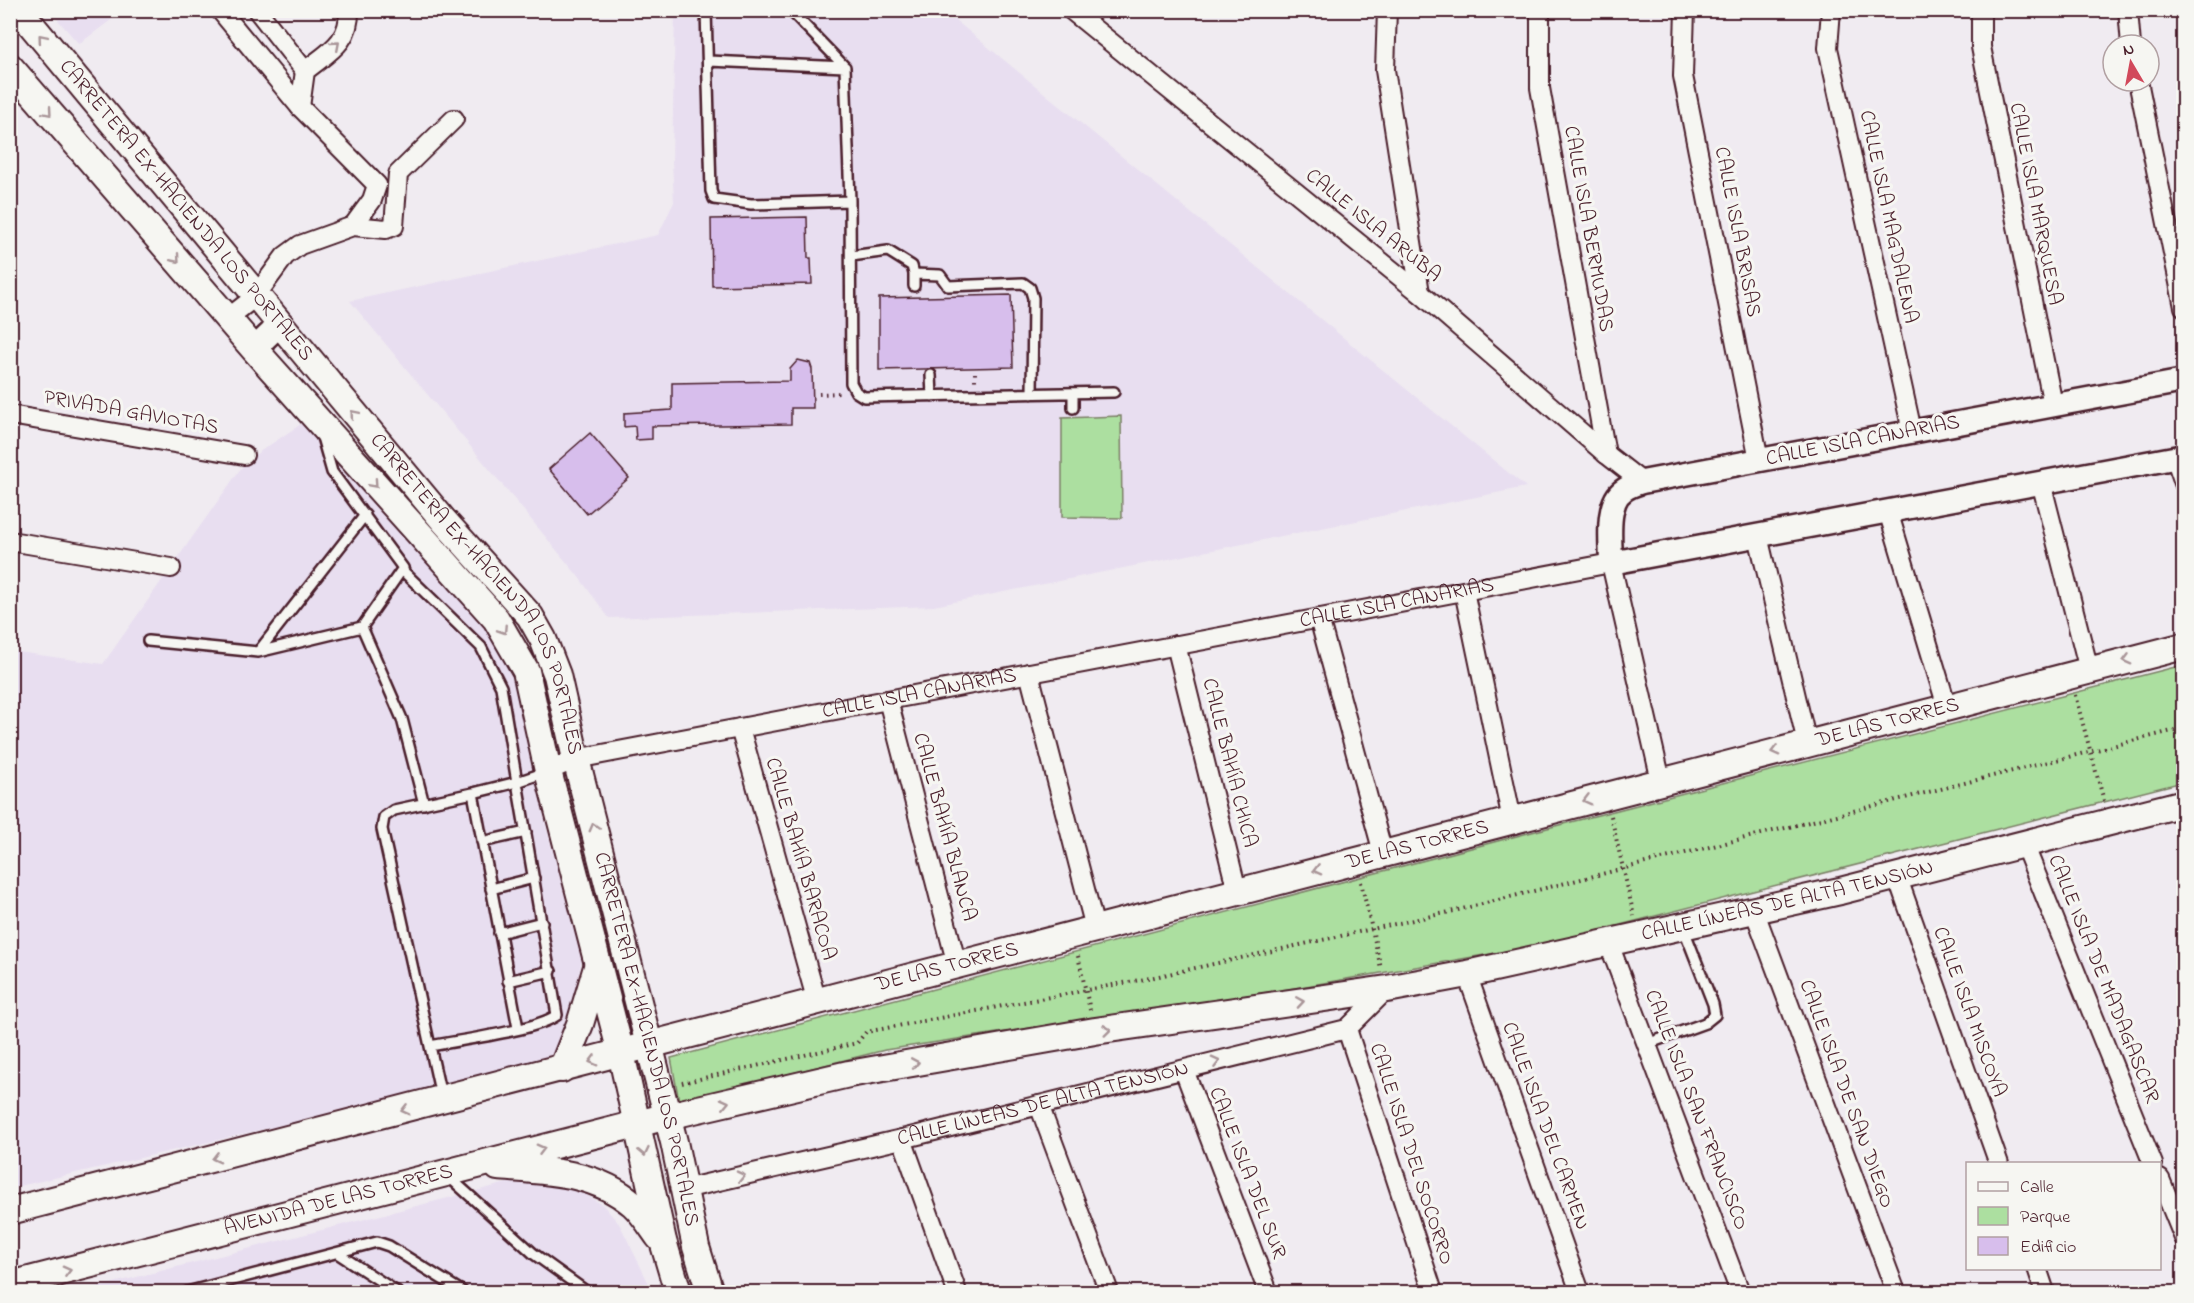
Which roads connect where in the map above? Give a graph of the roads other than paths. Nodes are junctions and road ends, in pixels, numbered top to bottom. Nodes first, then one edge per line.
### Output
1 (19, 10) edge
2 (220, 10) edge
3 (257, 10) edge
4 (349, 10) edge
5 (706, 10) edge
6 (790, 10) edge
7 (1071, 10) edge
8 (1387, 10) edge
9 (1540, 10) edge
10 (1685, 10) edge
11 (1831, 10) edge
12 (1981, 10) edge
13 (2128, 10) edge
14 (2130, 33) edge
15 (709, 61) junction
16 (10, 67) edge
17 (845, 67) junction
18 (305, 71) junction
19 (20, 90) edge
20 (2140, 93) edge
21 (300, 107) junction
22 (454, 119) dead end
23 (398, 174) junction
24 (377, 185) junction
25 (850, 201) junction
26 (353, 226) junction
27 (851, 256) junction
28 (914, 274) junction
29 (914, 286) dead end
30 (1420, 293) junction
31 (255, 297) junction
32 (2184, 307) edge
33 (228, 318) junction
34 (279, 325) junction
35 (254, 349) junction
36 (931, 375) dead end
37 (2184, 381) edge
38 (1114, 392) dead end
39 (1073, 393) junction
40 (1032, 394) junction
41 (932, 396) junction
42 (2053, 405) junction
43 (1073, 408) dead end
44 (10, 416) edge
45 (317, 419) junction
46 (1912, 431) junction
47 (1606, 454) junction
48 (244, 455) dead end
49 (2180, 456) edge
50 (1759, 460) junction
51 (1642, 482) junction
52 (2042, 482) junction
53 (2184, 483) edge
54 (1888, 511) junction
55 (365, 515) junction
56 (1758, 536) junction
57 (10, 541) edge
58 (1611, 563) junction
59 (171, 568) dead end
60 (402, 570) junction
61 (1464, 591) junction
62 (1319, 618) junction
63 (362, 627) junction
64 (148, 641) dead end
65 (1176, 645) junction
66 (2184, 646) edge
67 (258, 652) junction
68 (1029, 673) junction
69 (2080, 673) junction
70 (888, 700) junction
71 (1947, 707) junction
72 (740, 728) junction
73 (1807, 743) junction
74 (576, 759) junction
75 (548, 771) junction
76 (1661, 781) junction
77 (517, 782) junction
78 (473, 793) junction
79 (2184, 803) edge
80 (424, 804) junction
81 (1512, 820) junction
82 (526, 832) junction
83 (482, 842) junction
84 (2024, 844) junction
85 (1383, 853) junction
86 (1897, 876) junction
87 (534, 878) junction
88 (491, 888) junction
89 (1238, 891) junction
90 (1754, 910) junction
91 (542, 922) junction
92 (1683, 927) junction
93 (1084, 931) junction
94 (499, 933) junction
95 (1609, 944) junction
96 (598, 964) junction
97 (957, 965) junction
98 (551, 971) junction
99 (1467, 974) junction
100 (508, 981) junction
101 (1387, 989) junction
102 (817, 1002) junction
103 (518, 1028) junction
104 (1347, 1029) junction
105 (1647, 1044) junction
106 (430, 1046) junction
107 (650, 1046) junction
108 (621, 1053) junction
109 (562, 1069) junction
110 (1184, 1070) junction
111 (442, 1100) junction
112 (1039, 1105) junction
113 (668, 1116) junction
114 (638, 1124) junction
115 (902, 1139) junction
116 (1998, 1162) edge
117 (2152, 1162) edge
118 (476, 1166) junction
119 (446, 1173) junction
120 (2161, 1181) edge
121 (684, 1189) junction
122 (10, 1211) edge
123 (2184, 1238) edge
124 (663, 1241) junction
125 (337, 1253) junction
126 (2037, 1270) edge
127 (10, 1285) edge
128 (187, 1293) edge
129 (397, 1293) edge
130 (463, 1293) edge
131 (587, 1293) edge
132 (678, 1293) edge
133 (710, 1293) edge
134 (957, 1293) edge
135 (1109, 1293) edge
136 (1268, 1293) edge
137 (1434, 1293) edge
138 (1580, 1293) edge
139 (1740, 1293) edge
140 (1896, 1293) edge
141 (2045, 1293) edge

31 -> 1 main road, CARRETERA EX-HACIENDA LOS PORTALES
2 - 21 street
3 - 18 street
18 -> 4 street
5 - 15 lane
6 - 17 lane
7 - 30 street, CALLE ISLA ARUBA
8 - 30 street
9 - 47 street, CALLE ISLA BERMUDAS
10 - 50 street, CALLE ISLA BRISAS
11 - 46 street, CALLE ISLA MAGDALENA
12 - 42 street, CALLE ISLA MARQUESA
13 - 14 street
15 - 17 lane
15 - 25 lane
16 - 19 main road, CARRETERA EX-HACIENDA LOS PORTALES
17 - 25 lane
18 - 21 street
19 -> 33 main road, CARRETERA EX-HACIENDA LOS PORTALES
20 - 32 street
21 - 24 street
22 - 23 street
23 - 24 street
23 - 26 street
24 - 26 street
25 - 27 lane
26 - 31 street
27 - 28 lane
27 - 41 lane
28 - 29 lane
28 - 40 lane
30 - 47 street, CALLE ISLA ARUBA
31 - 33 street
31 - 34 main road, CARRETERA EX-HACIENDA LOS PORTALES
33 - 35 main road, CARRETERA EX-HACIENDA LOS PORTALES
34 - 35 street
74 -> 34 main road, CARRETERA EX-HACIENDA LOS PORTALES
35 - 45 main road, CARRETERA EX-HACIENDA LOS PORTALES
36 - 41 lane
37 - 42 street, CALLE ISLA CANARIAS
38 - 39 lane
39 - 40 lane
39 - 43 lane
40 - 41 lane
42 - 46 street, CALLE ISLA CANARIAS
44 - 48 street, PRIVADA GAVIOTAS
45 - 55 lane
45 -> 75 main road, CARRETERA EX-HACIENDA LOS PORTALES
46 - 50 street, CALLE ISLA CANARIAS
47 - 51 street, CALLE ISLA ARUBA
49 - 52 street
49 - 53 street
50 - 51 street, CALLE ISLA CANARIAS
51 - 58 street, CALLE ISLA CANARIAS
52 - 54 street
52 - 69 street
54 - 56 street
54 - 71 street
55 - 60 lane
55 - 67 lane
56 - 58 street
56 - 73 street
57 - 59 street
58 - 61 street, CALLE ISLA CANARIAS
58 - 76 street
60 - 63 lane
60 - 77 lane
61 - 62 street, CALLE ISLA CANARIAS
61 - 81 street
62 - 65 street, CALLE ISLA CANARIAS
62 - 85 street
63 - 67 lane
63 - 80 lane
64 - 67 lane
65 - 68 street, CALLE ISLA CANARIAS
65 - 89 street, CALLE BAHÍA CHICA
66 -> 69 main road, DE LAS TORRES
68 - 70 street, CALLE ISLA CANARIAS
68 - 93 street
69 - 71 main road, DE LAS TORRES
70 - 72 street, CALLE ISLA CANARIAS
70 - 97 street, CALLE BAHÍA BLANCA
71 - 73 main road, DE LAS TORRES
72 - 74 street, CALLE ISLA CANARIAS
72 - 102 street, CALLE BAHÍA BARACOA
73 -> 76 main road, DE LAS TORRES
74 - 75 street, CALLE ISLA CANARIAS
107 -> 74 main road, CARRETERA EX-HACIENDA LOS PORTALES
75 - 77 lane
75 - 96 main road, CARRETERA EX-HACIENDA LOS PORTALES
76 -> 81 main road, DE LAS TORRES
77 - 78 lane
77 - 82 lane
78 - 80 lane
78 - 83 lane
79 - 84 main road, CALLE LÍNEAS DE ALTA TENSIÓN
80 - 106 lane
81 - 85 main road, DE LAS TORRES
82 - 83 lane
82 - 87 lane
83 - 88 lane
84 - 86 main road, CALLE LÍNEAS DE ALTA TENSIÓN
84 - 117 street, CALLE ISLA DE MADAGASCAR
85 -> 89 main road, DE LAS TORRES
86 - 90 main road, CALLE LÍNEAS DE ALTA TENSIÓN
86 - 116 street, CALLE ISLA MISCOYA
87 - 88 lane
87 - 91 lane
88 - 94 lane
89 - 93 main road, DE LAS TORRES
90 - 92 main road, CALLE LÍNEAS DE ALTA TENSIÓN
90 - 140 street, CALLE ISLA DE SAN DIEGO
91 - 94 lane
91 - 98 lane
92 - 95 main road, CALLE LÍNEAS DE ALTA TENSIÓN
92 - 105 lane
93 - 97 main road, DE LAS TORRES
94 - 100 lane
95 - 99 main road, CALLE LÍNEAS DE ALTA TENSIÓN
95 - 105 street, CALLE ISLA SAN FRANCISCO
96 - 108 main road, CARRETERA EX-HACIENDA LOS PORTALES
96 - 109 main road
97 - 102 main road, DE LAS TORRES
98 - 100 lane
98 - 103 lane
99 - 101 main road, CALLE LÍNEAS DE ALTA TENSIÓN
99 - 138 street, CALLE ISLA DEL CARMEN
100 - 103 lane
101 - 104 street
113 -> 101 main road, CALLE LÍNEAS DE ALTA TENSIÓN
102 - 107 main road, DE LAS TORRES
103 - 106 lane
110 -> 104 street, CALLE LÍNEAS DE ALTA TENSIÓN
104 - 137 street, CALLE ISLA DEL SOCORRO
105 - 139 street, CALLE ISLA SAN FRANCISCO
106 - 111 lane
107 - 108 main road
107 - 113 main road, CARRETERA EX-HACIENDA LOS PORTALES
108 -> 109 main road
108 - 114 main road, CARRETERA EX-HACIENDA LOS PORTALES
109 - 111 main road
110 - 112 street, CALLE LÍNEAS DE ALTA TENSIÓN
110 - 136 street, CALLE ISLA DEL SUR
111 -> 122 main road
112 - 115 street, CALLE LÍNEAS DE ALTA TENSIÓN
112 - 135 street
113 - 114 main road, AVENIDA DE LAS TORRES
113 - 121 main road, CARRETERA EX-HACIENDA LOS PORTALES
118 -> 114 main road, AVENIDA DE LAS TORRES
114 -> 124 main road, CARRETERA EX-HACIENDA LOS PORTALES
121 -> 115 street, CALLE LÍNEAS DE ALTA TENSIÓN
115 - 134 street
118 - 119 main road, AVENIDA DE LAS TORRES
118 - 124 main road
127 -> 119 main road, AVENIDA DE LAS TORRES
119 - 131 lane
120 - 123 street
121 - 133 main road, CARRETERA EX-HACIENDA LOS PORTALES
124 - 132 main road, CARRETERA EX-HACIENDA LOS PORTALES
125 - 128 lane
125 - 129 lane
125 - 130 lane
126 - 141 street

